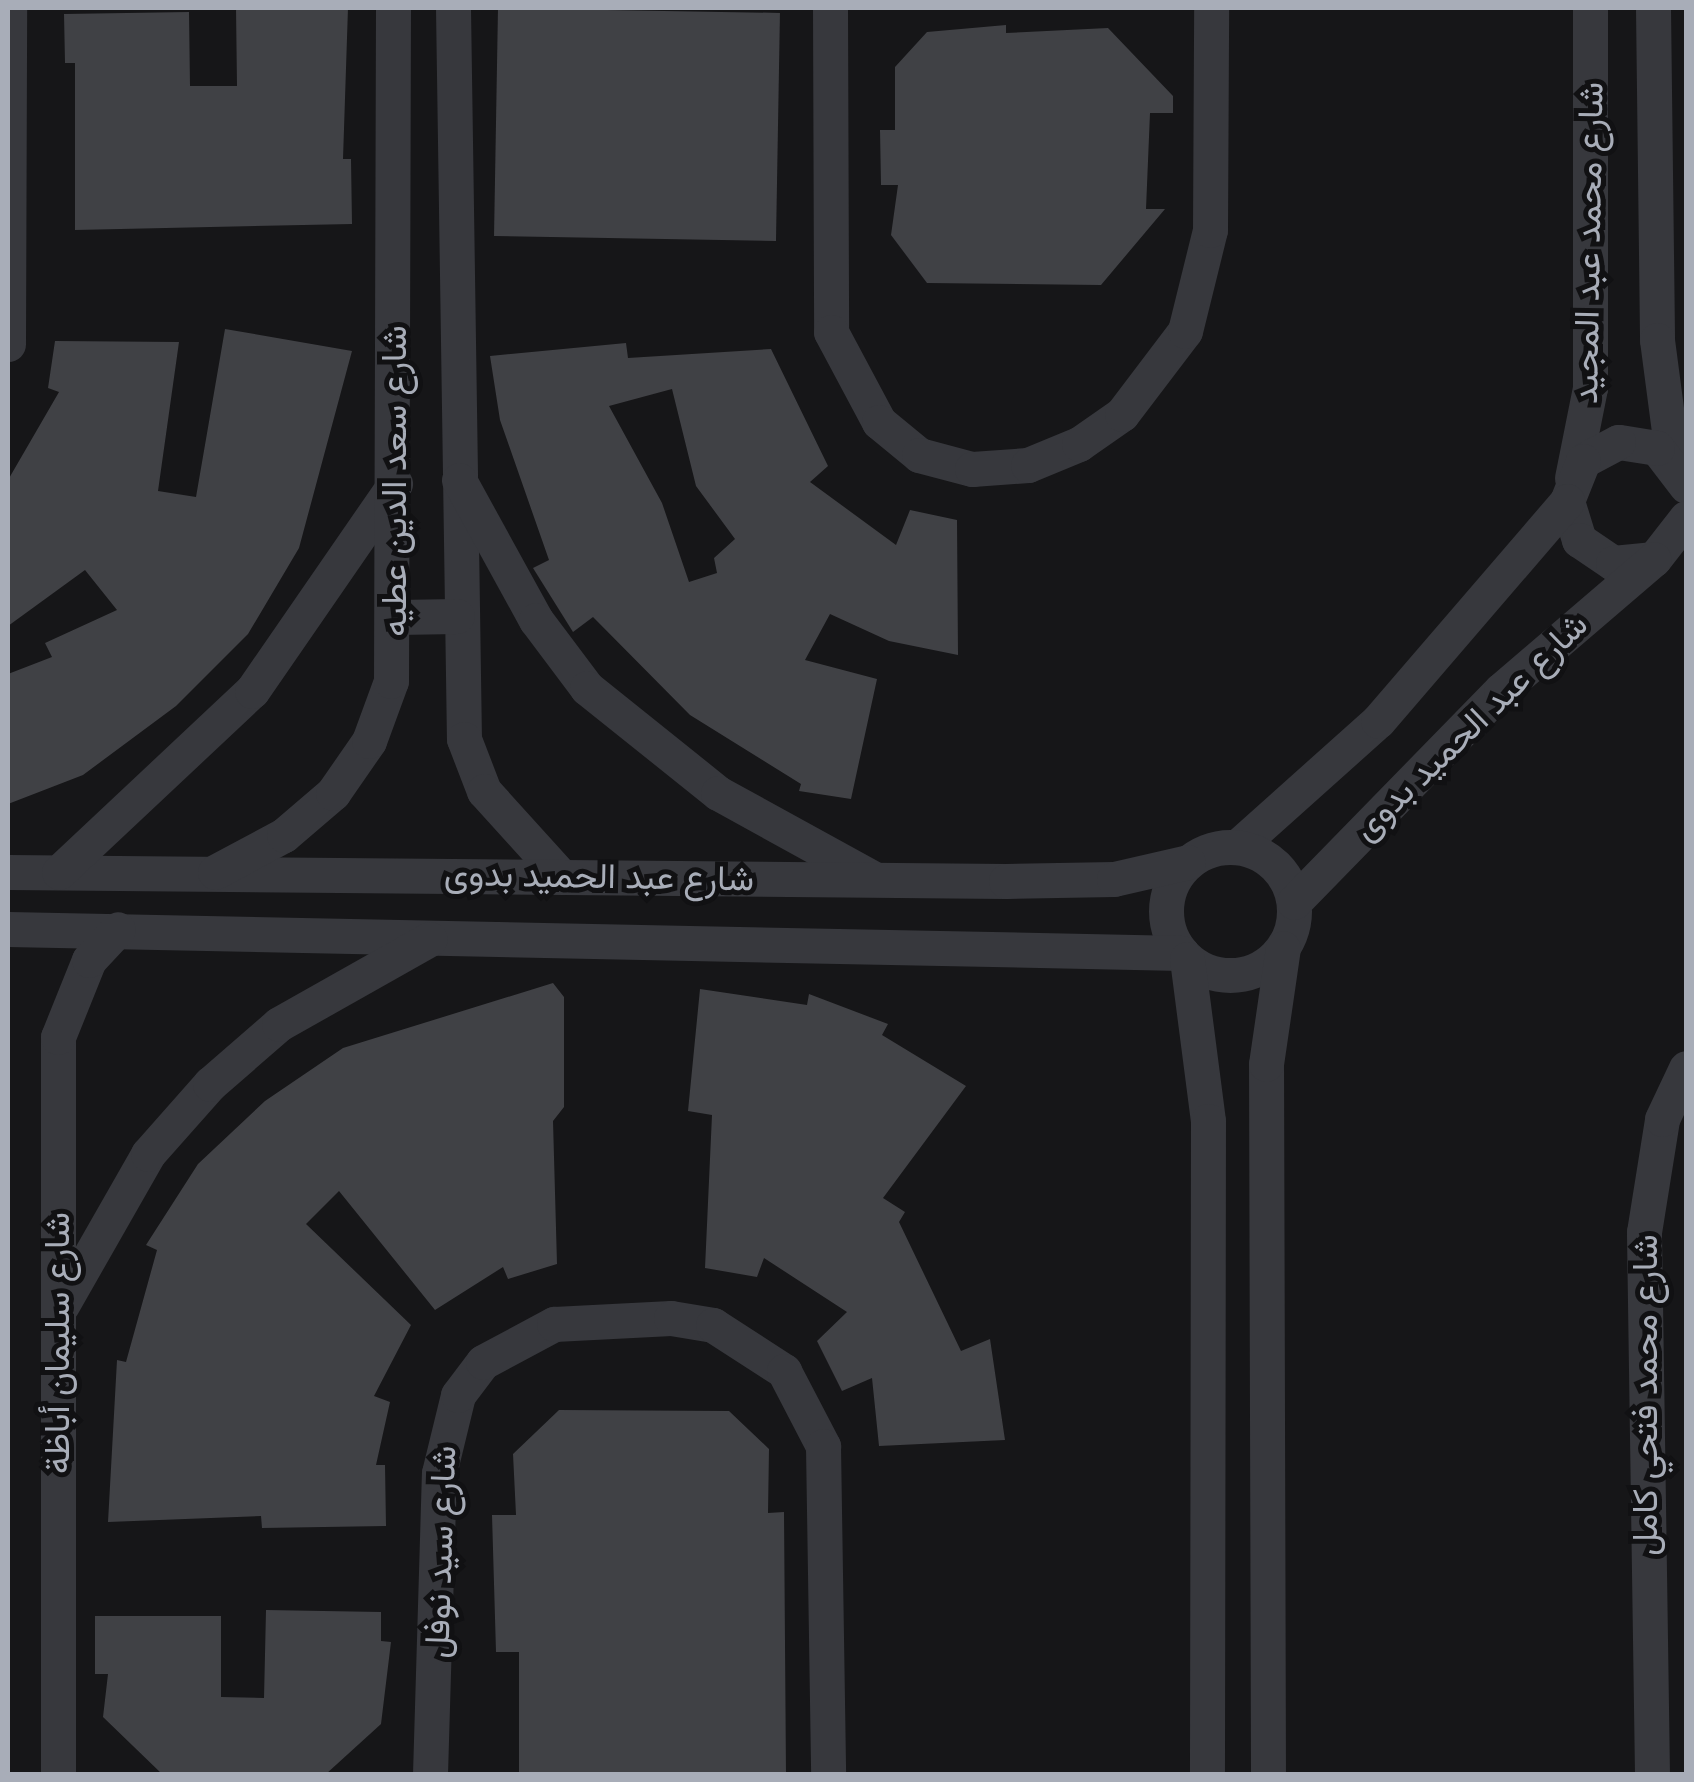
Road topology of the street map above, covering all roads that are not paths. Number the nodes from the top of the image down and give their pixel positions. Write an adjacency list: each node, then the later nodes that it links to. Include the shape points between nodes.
1 (9, 8): 8 (street)
2 (393, 8): 11 (street, شارع سعد الدين عطيه)
3 (453, 8): 10 (street, شارع سعد الدين عطيه)
4 (830, 8): 5 (street, via 831,332 879,422 918,455 972,470 1028,466 1079,444 1122,414 1185,331 1210,230)
5 (1211, 8)
6 (1590, 8): 12 (street, شارع محمد عبد المجيد, via 1590,388)
7 (1653, 8): 9 (street, شارع محمد عبد المجيد, via 1657,353)
8 (8, 344)
9 (1681, 472): 12 (street, شارع عبد الحميد بدوى, via 1618,442)
10 (456, 476): 15 (street, شارع سعد الدين عطيه); 22 (street, via 536,620 587,688 718,793)
11 (396, 483): 14 (street, شارع سعد الدين عطيه); 19 (street, via 252,691)
12 (1569, 490): 13 (street, via 1594,554); 16 (street, شارع عبد الحميد بدوى, via 1378,721)
13 (1674, 543): 23 (street, شارع عبد الحميد بدوى, via 1500,690)
14 (397, 616): 15 (street); 20 (street, شارع سعد الدين عطيه, via 386,696 333,794 284,835)
15 (457, 616): 21 (street, شارع سعد الدين عطيه, via 464,739 484,790)
16 (1237, 846): 17 (street); 23 (street, via 1275,864)
17 (1188, 862): 22 (street, شارع عبد الحميد بدوى, via 1114,880); 28 (street, via 1166,916)
18 (8, 872): 19 (street, شارع عبد الحميد بدوى)
19 (59, 872): 20 (street, شارع عبد الحميد بدوى)
20 (212, 874): 21 (street, شارع عبد الحميد بدوى)
21 (560, 874): 22 (street, شارع عبد الحميد بدوى)
22 (876, 880)
23 (1294, 902): 27 (street)
24 (118, 929): 25 (street, شارع عبد الحميد بدوى); 26 (street, شارع عبد الحميد بدوى); 30 (street, شارع سليمان أباظة, via 76,984 58,1037)
25 (8, 930)
26 (441, 934): 28 (street, شارع عبد الحميد بدوى); 30 (street, via 295,1014 210,1084 97,1231)
27 (1282, 948): 28 (street, via 1237,975); 36 (street, via 1266,1064)
28 (1184, 956): 35 (street, via 1208,1122)
29 (1686, 1068): 31 (street, شارع محمد فتحي كامل, via 1648,1174)
30 (57, 1314): 34 (street, شارع سليمان أباظة)
31 (1646, 1730): 37 (street, شارع محمد فتحي كامل); 38 (street, شارع محمد فتحي كامل)
32 (434, 1770): 33 (street, شارع سيد نوفل, via 440,1473 458,1395 494,1354 554,1324 670,1318 712,1325 784,1371 823,1446)
33 (826, 1770)
34 (58, 1774)
35 (1207, 1774)
36 (1268, 1774)
37 (1638, 1774)
38 (1652, 1774)

